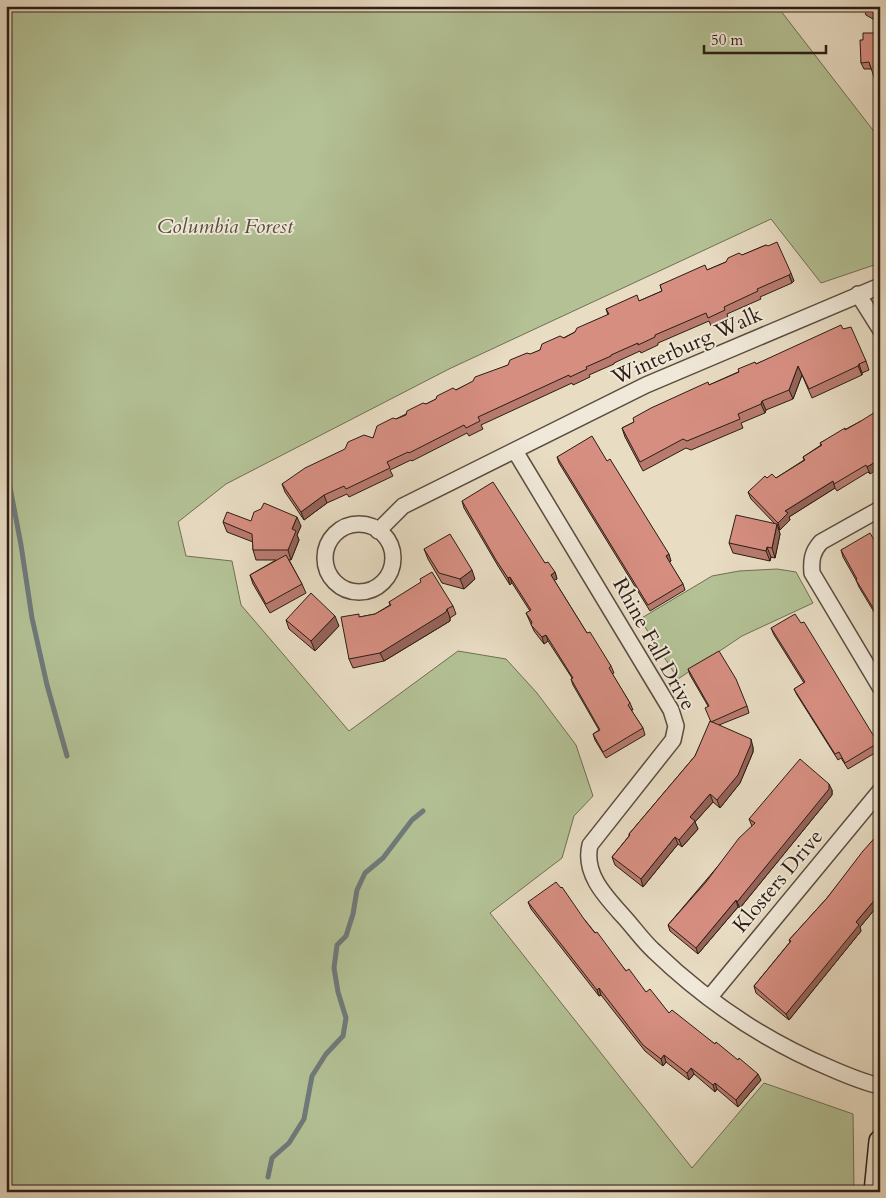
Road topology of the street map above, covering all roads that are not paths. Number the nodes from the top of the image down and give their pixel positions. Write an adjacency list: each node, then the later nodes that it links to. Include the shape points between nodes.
1 (880, 286): 2 (street, Winterburg Walk)
2 (858, 294): 3 (street); 4 (street, Winterburg Walk, via 646,385)
3 (880, 329)
4 (515, 451): 6 (street, Winterburg Walk, via 403,506); 9 (street, Rhine Fall Drive, via 653,679 671,710 676,726 674,740 590,845 588,859 591,871 610,900 652,950)
5 (880, 509): 7 (street, via 821,542 815,549 811,564 812,573)
6 (378, 531): 6 (street, via 367,525 354,525 343,528 328,544 325,564 328,574 341,588 368,591 383,582 390,572 392,551)
7 (880, 687)
8 (880, 791): 9 (street, Klosters Drive)
9 (709, 998): 10 (street, Rhine Fall Drive, via 774,1042 856,1080)
10 (880, 1086)
11 (880, 1141): 12 (main road)
12 (875, 1192)

